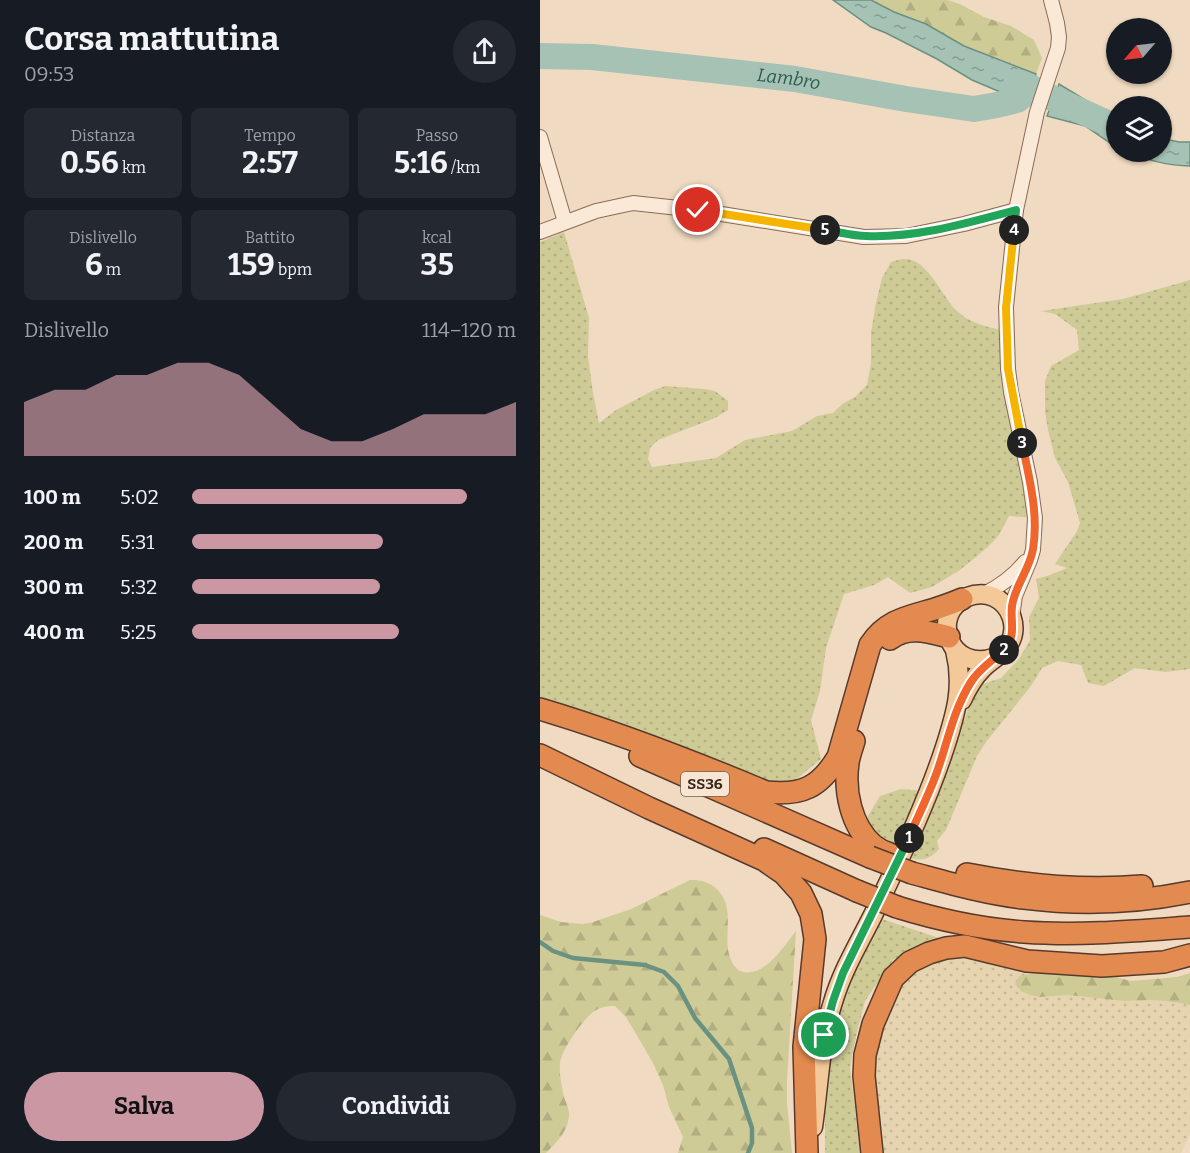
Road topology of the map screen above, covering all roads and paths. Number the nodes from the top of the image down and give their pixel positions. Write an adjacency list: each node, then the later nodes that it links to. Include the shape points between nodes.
1 (1051, 0): 3 (street, via 1058,48 1037,112)
2 (540, 137): 4 (street)
3 (1016, 210): 4 (street, via 906,236 864,237 633,203); 6 (street, via 1006,308 1008,369 1035,518)
4 (565, 222): 5 (street)
5 (540, 232)
6 (1033, 550): 7 (street, via 1018,570); 9 (street, via 1015,596)
7 (984, 594): 8 (main road); 9 (main road, via 1001,602)
8 (962, 599): 10 (main road, via 949,616 947,627); 12 (highway, via 897,620 876,635 838,757 822,779 794,793 766,792 585,722)
9 (1012, 617): 11 (main road, via 1013,635)
10 (952, 643): 11 (main road, via 970,659); 13 (main road, via 960,678); 16 (highway, via 929,632 904,632 893,636 877,658 848,763 847,793 856,823)
11 (996, 657): 13 (main road, via 972,681)
12 (540, 711): 16 (highway, SS36)
13 (956, 713): 22 (main road, via 937,772 833,1001 824,1035)
14 (540, 746): 20 (highway, SS36, bridge, via 857,891 931,918 1024,932)
15 (540, 755): 22 (highway, via 764,861 784,874 801,893 812,914 815,939 804,1047)
16 (880, 855): 17 (highway, SS36, bridge)
17 (915, 868): 18 (highway, via 1052,887 1126,887); 19 (highway, SS36, via 960,886 1054,901 1107,903)
18 (1190, 880)
19 (1190, 892)
20 (1190, 927)
21 (1190, 955): 23 (highway, via 1164,962 1102,966 1027,961 964,946 929,953 910,962 893,978 873,1023 865,1055)
22 (809, 1153)
23 (872, 1153)

